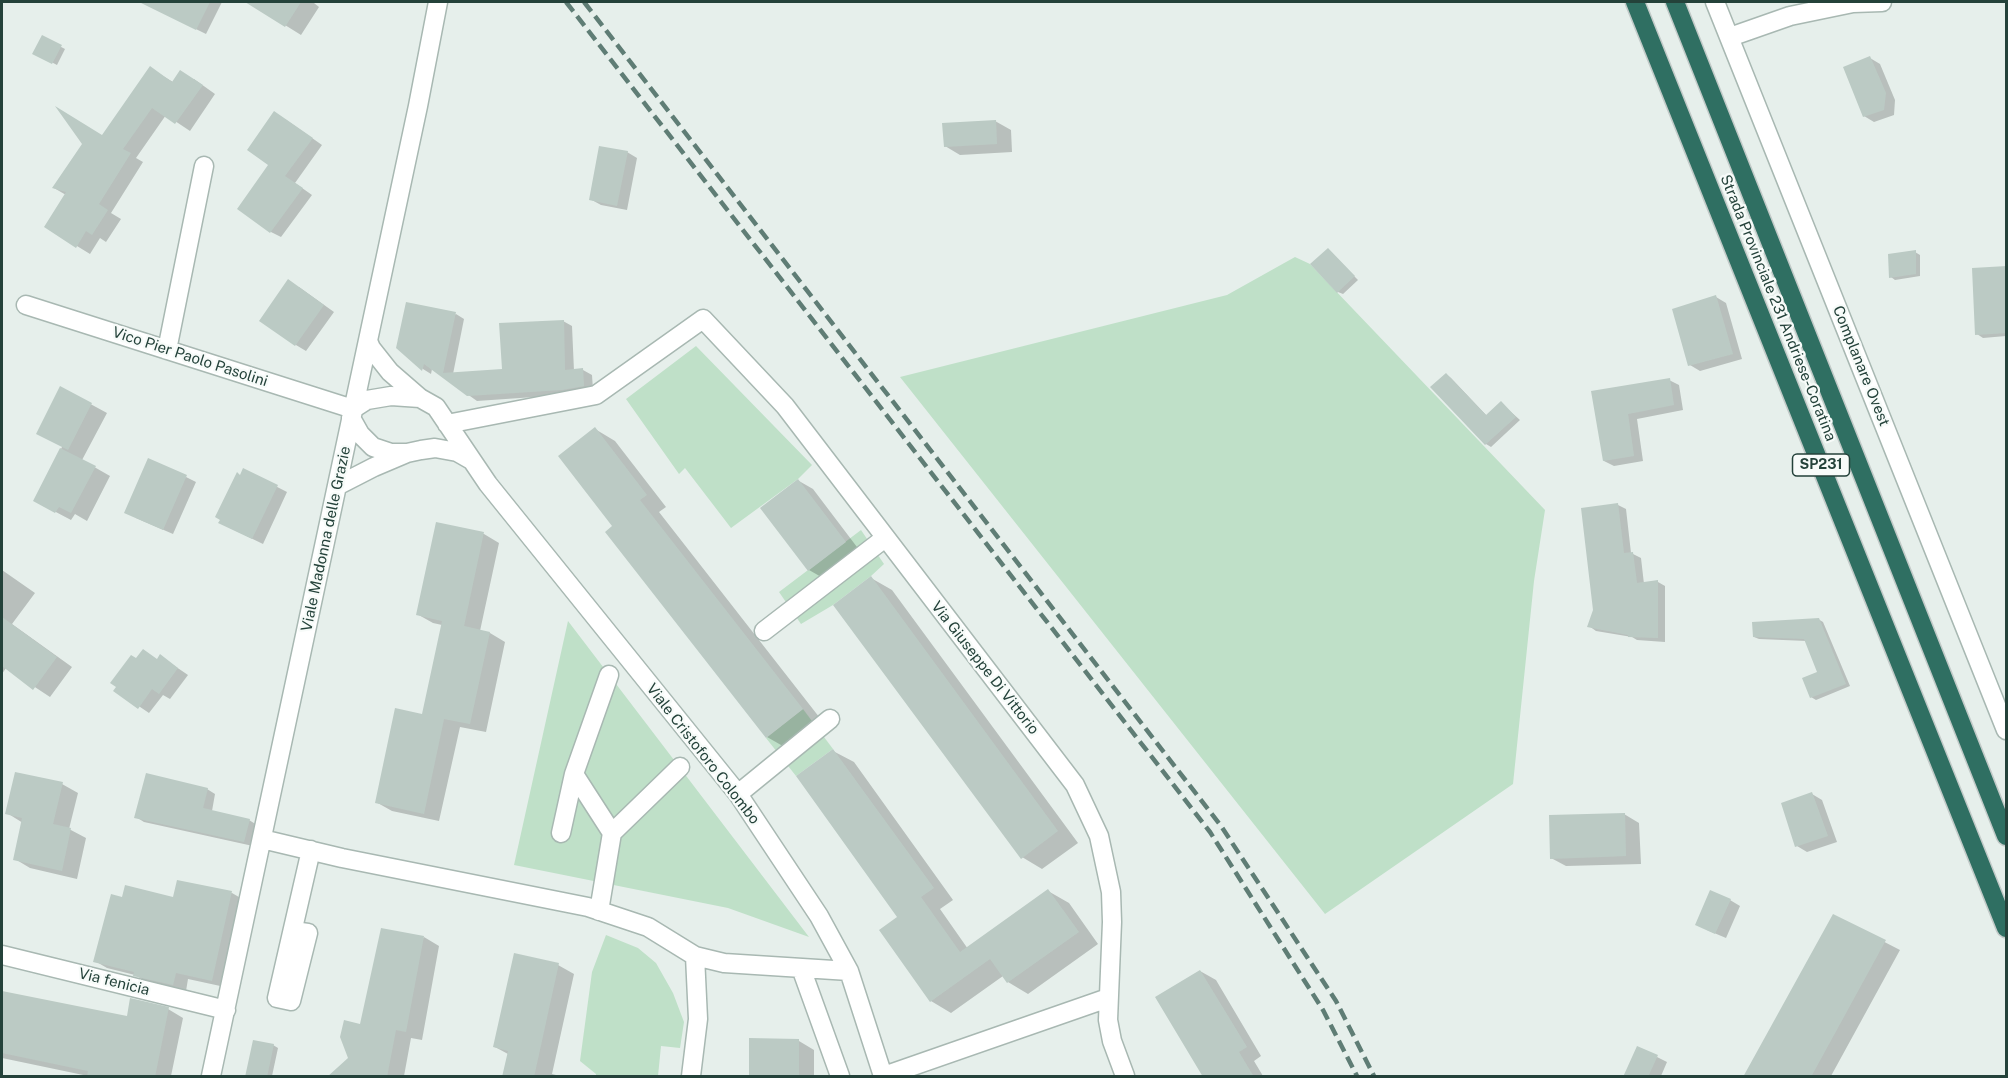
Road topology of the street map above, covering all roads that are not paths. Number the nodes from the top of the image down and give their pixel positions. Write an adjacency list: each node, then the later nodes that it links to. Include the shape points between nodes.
1 (423, 2): 7 (street)
2 (438, 2): 7 (street, Viale Madonna delle Grazie)
3 (1635, 2): 33 (highway, Strada Provinciale 231 Andriese-Coratina / SP231)
4 (1674, 2): 29 (highway, Strada Provinciale 231 Andriese-Coratina / SP231)
5 (1715, 2): 8 (street, Complanare Ovest)
6 (1882, 2): 8 (street, via 1853,3 1790,16)
7 (433, 26): 11 (street, Viale Madonna delle Grazie)
8 (1730, 37): 23 (street, Complanare Ovest)
9 (204, 166): 12 (street)
10 (26, 305): 12 (street, Vico Pier Paolo Pasolini)
11 (368, 340): 13 (street, Viale Cristoforo Colombo, via 390,372); 14 (street, Viale Madonna delle Grazie)
12 (167, 350): 14 (street, Vico Pier Paolo Pasolini)
13 (420, 398): 14 (street, via 391,396 367,400); 15 (street, Viale Cristoforo Colombo, via 436,407)
14 (352, 414): 16 (street, via 360,434 373,447); 18 (street, Viale Madonna delle Grazie)
15 (447, 424): 17 (street, Viale Cristoforo Colombo); 19 (street, Via Giuseppe Di Vittorio, via 596,395 703,319 785,406)
16 (407, 453): 17 (street, via 435,448 457,452); 18 (street)
17 (472, 461): 26 (street, Viale Cristoforo Colombo)
18 (337, 486): 30 (street, Viale Madonna delle Grazie)
19 (885, 538): 20 (street); 39 (street, Via Giuseppe Di Vittorio, via 1075,785 1086,806 1099,837 1111,892)
20 (764, 631)
21 (609, 675): 25 (street)
22 (830, 719): 26 (street)
23 (2007, 730)
24 (680, 767): 28 (street)
25 (574, 774): 27 (street); 28 (street)
26 (738, 794): 38 (street, Viale Cristoforo Colombo, via 819,916)
27 (561, 833)
28 (612, 833): 32 (street)
29 (2007, 836)
30 (262, 839): 31 (street); 40 (street, Viale Madonna delle Grazie)
31 (311, 850): 32 (street); 34 (street)
32 (599, 911): 36 (street, via 648,927)
33 (2007, 928)
34 (293, 931)
35 (2, 954): 40 (street, Via fenicia)
36 (695, 957): 37 (street); 42 (street, via 698,1019)
37 (801, 968): 38 (street); 43 (street)
38 (849, 971): 44 (street, Viale Cristoforo Colombo)
39 (1108, 998): 44 (street); 45 (street, Via Giuseppe Di Vittorio, via 1112,1041)
40 (226, 1010): 41 (street, Viale Madonna delle Grazie)
41 (212, 1077)
42 (691, 1077)
43 (840, 1077)
44 (884, 1077)
45 (1125, 1077)

